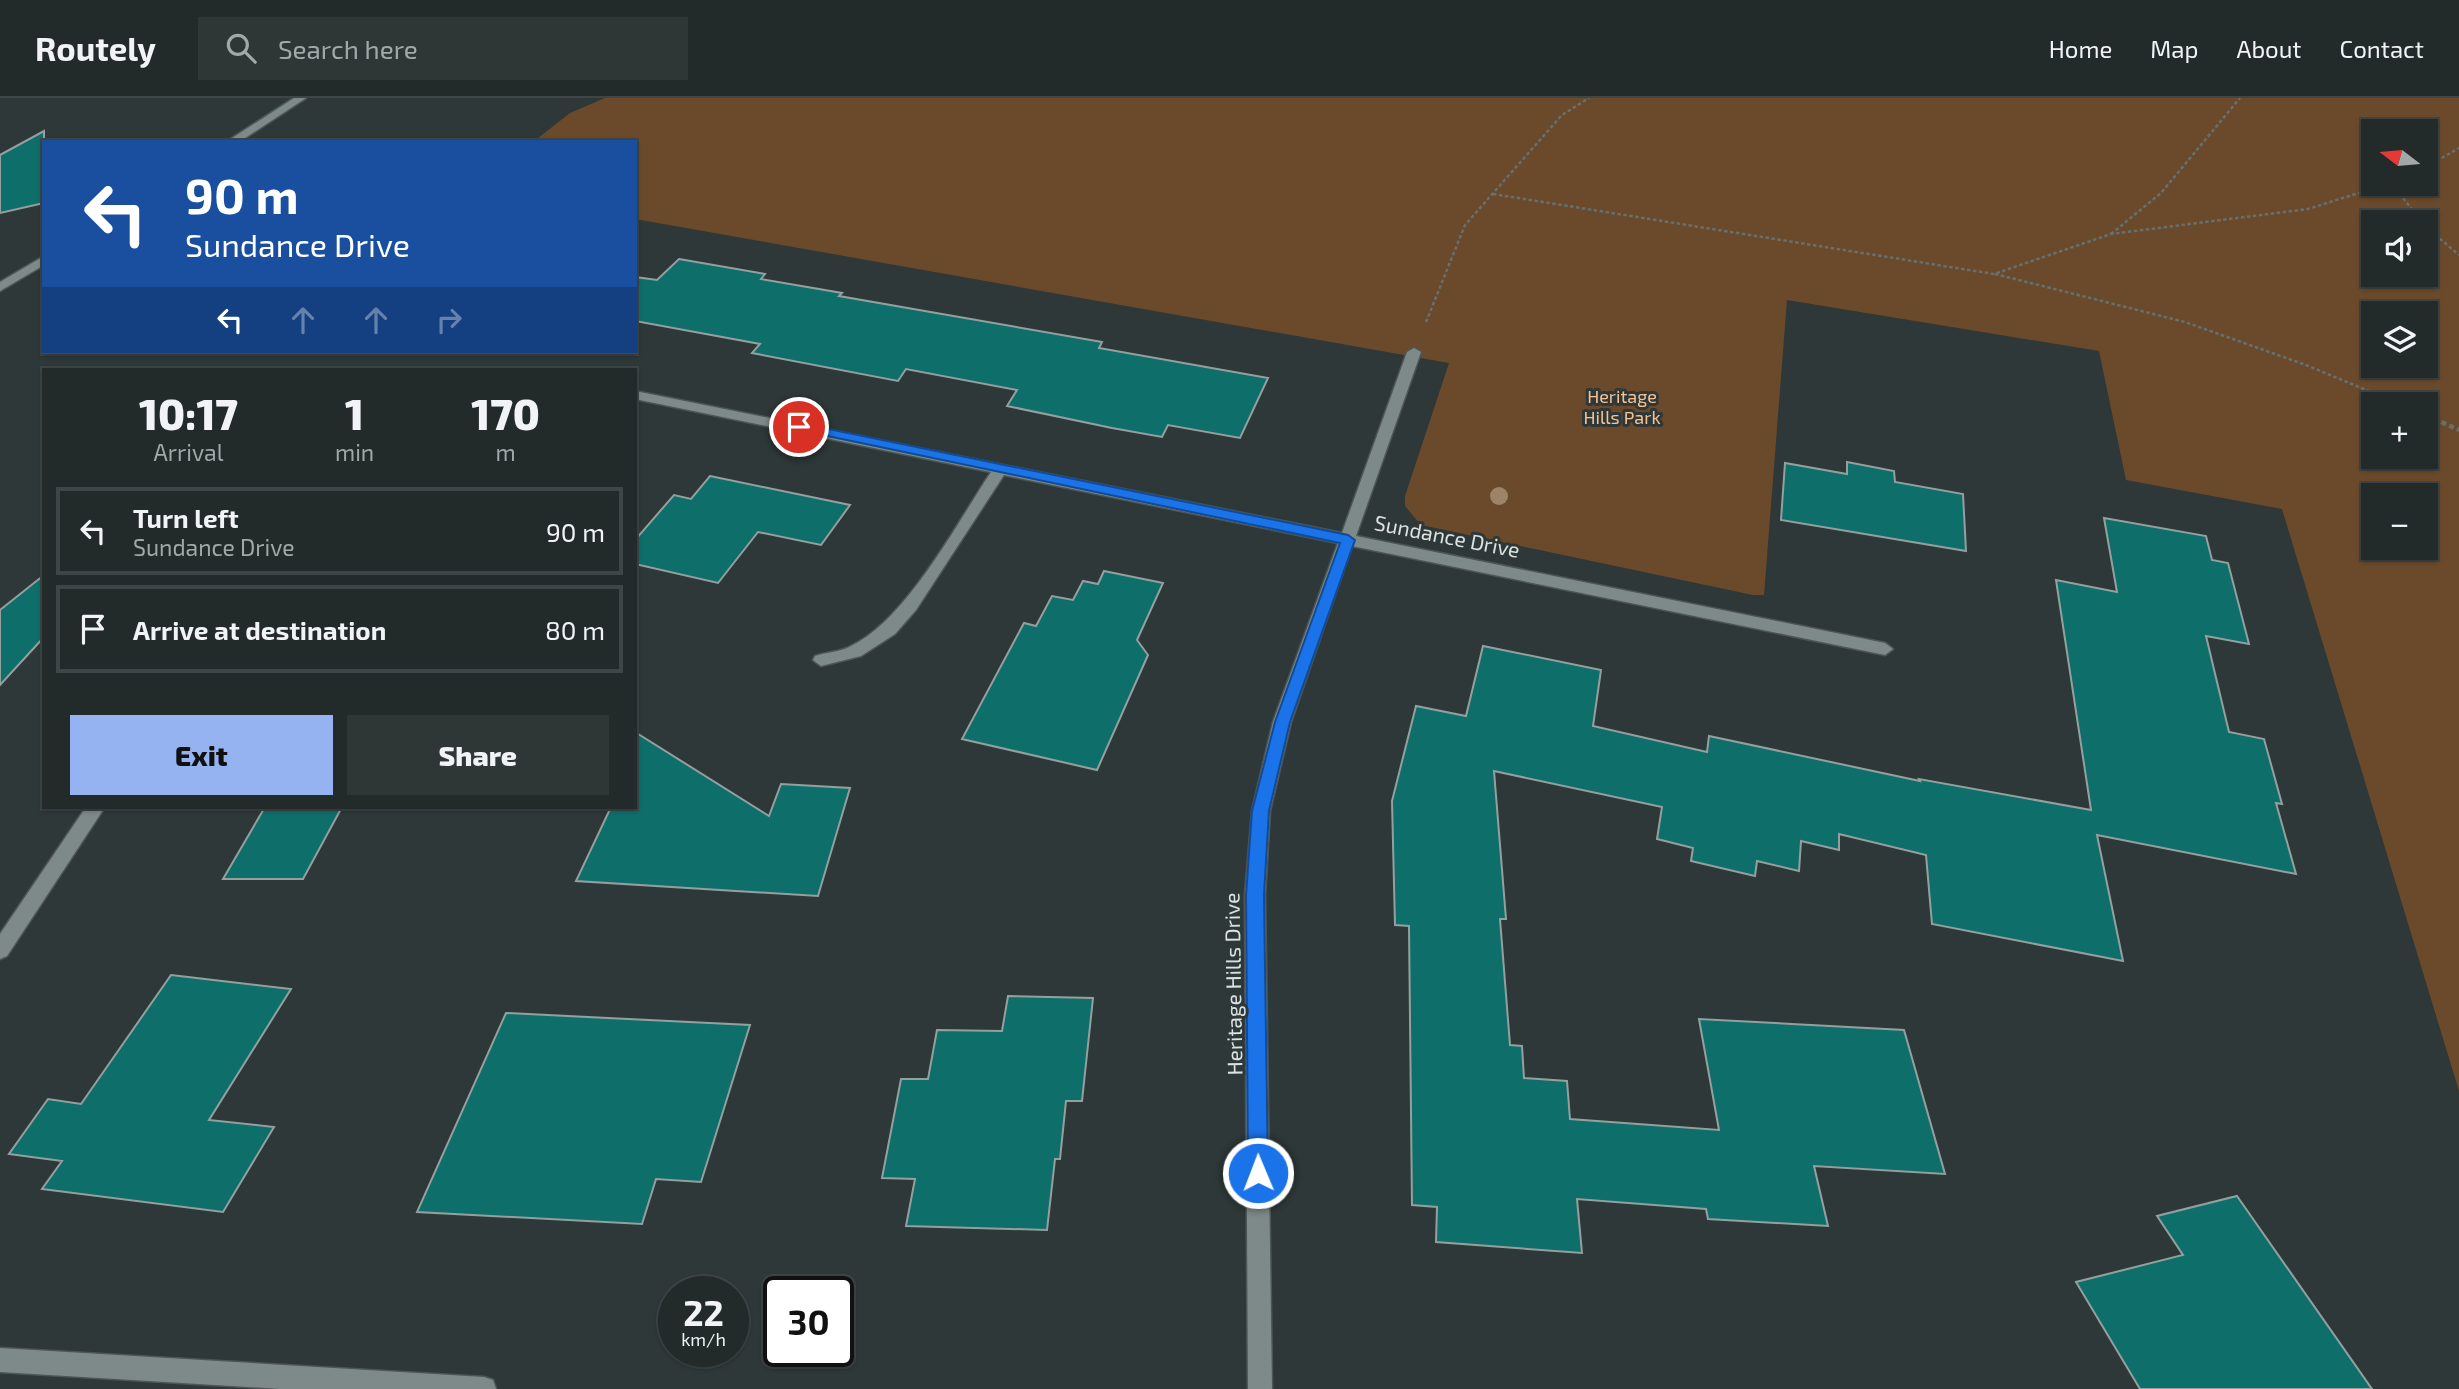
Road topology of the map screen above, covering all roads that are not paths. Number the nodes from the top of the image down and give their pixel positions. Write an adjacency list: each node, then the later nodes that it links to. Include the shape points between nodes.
1 (301, 98): 2 (street)
2 (234, 140)
3 (42, 261): 4 (street)
4 (0, 287)
5 (1413, 352): 8 (street, Heritage Hills Drive)
6 (637, 395): 7 (street, Sundance Drive)
7 (1001, 468): 8 (street, Sundance Drive); 10 (street, via 910,606 889,630 855,652)
8 (1348, 540): 9 (street, Sundance Drive); 15 (street, Heritage Hills Drive, via 1274,750 1256,845)
9 (1885, 649)
10 (821, 660)
11 (95, 809): 12 (street)
12 (0, 950)
13 (0, 1360): 14 (street)
14 (484, 1389)
15 (1260, 1389)

